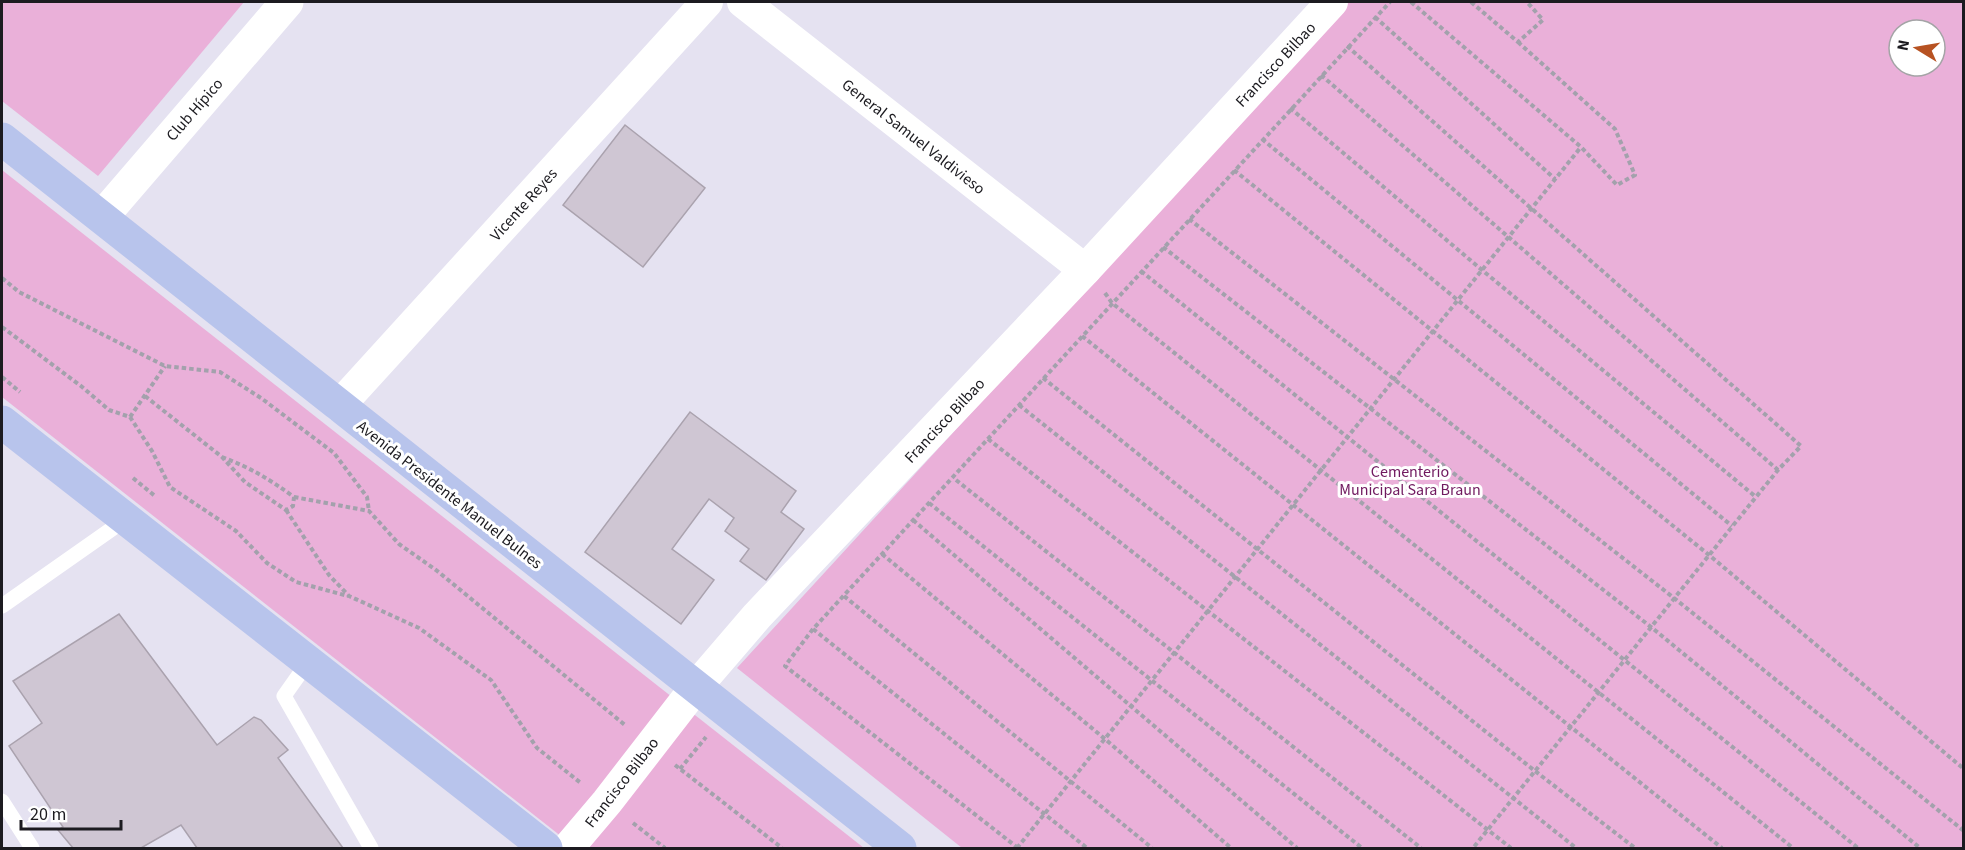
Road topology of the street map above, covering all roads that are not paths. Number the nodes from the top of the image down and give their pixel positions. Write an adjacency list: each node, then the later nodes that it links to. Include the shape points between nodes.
1 (287, 2): 6 (street, Club Hípico)
2 (707, 2): 8 (street, Vicente Reyes)
3 (743, 2): 7 (street, General Samuel Valdivieso)
4 (1332, 2): 7 (street, Francisco Bilbao)
5 (2, 139): 6 (main road, Avenida Presidente Manuel Bulnes)
6 (102, 218): 8 (main road, Avenida Presidente Manuel Bulnes)
7 (1085, 270): 13 (street, Francisco Bilbao, via 757,616)
8 (339, 406): 13 (main road, Avenida Presidente Manuel Bulnes)
9 (2, 423): 10 (main road)
10 (126, 519): 11 (lane); 12 (main road)
11 (2, 606)
12 (308, 662): 16 (lane, via 284,696); 17 (main road)
13 (696, 687): 18 (street, Francisco Bilbao); 19 (main road, Avenida Presidente Manuel Bulnes)
14 (2, 801): 15 (lane)
15 (32, 849)
16 (371, 849)
17 (546, 849)
18 (568, 849)
19 (900, 849)

